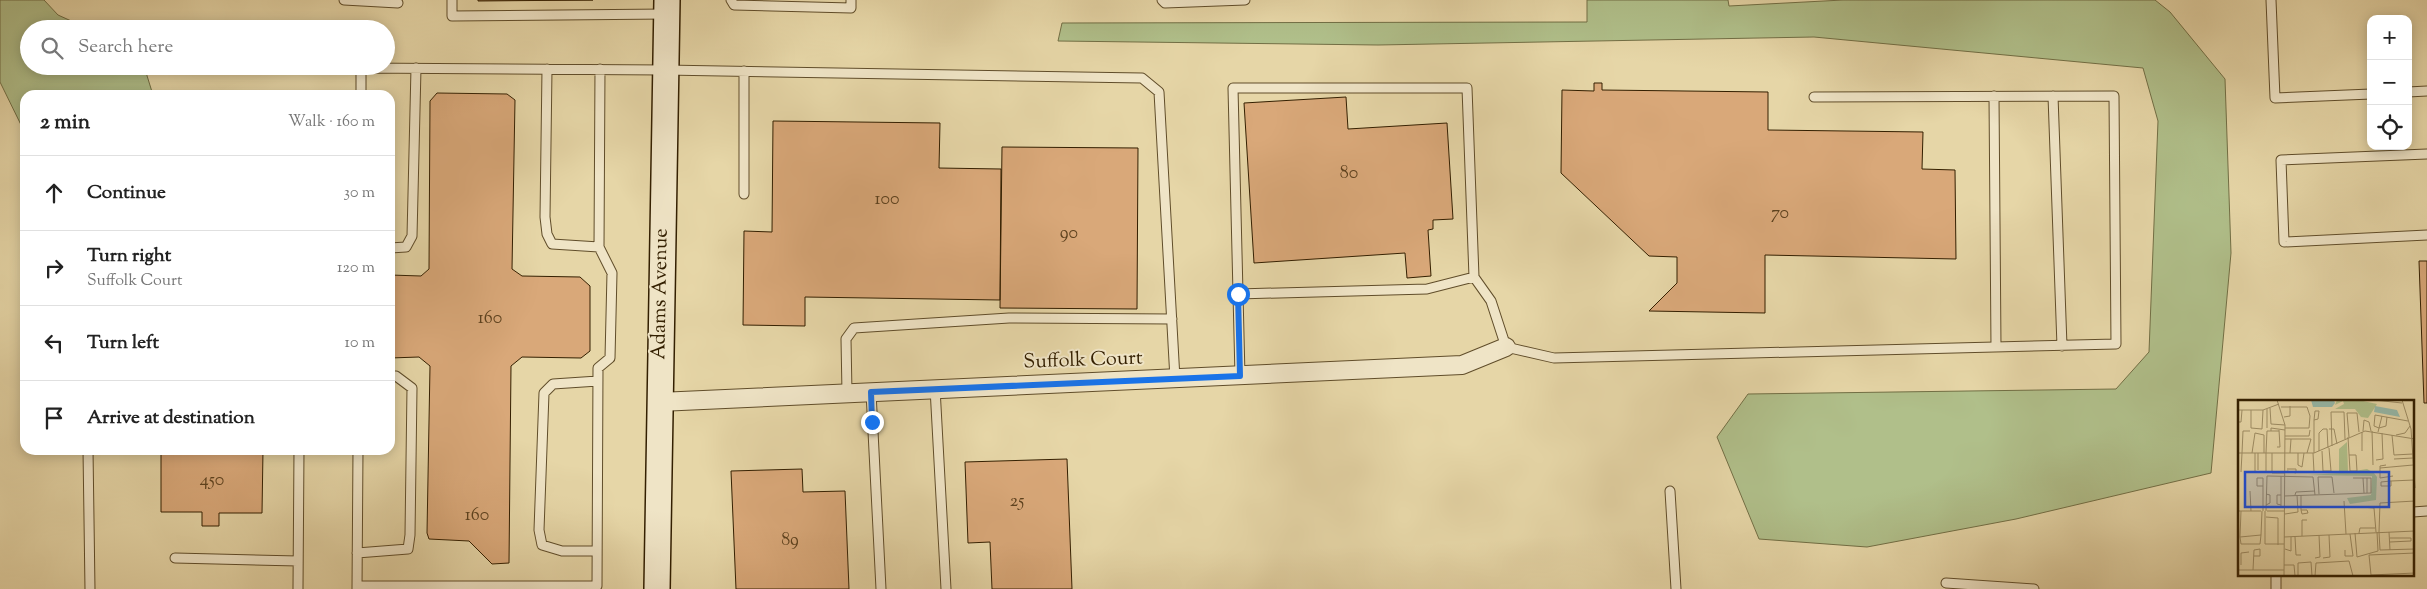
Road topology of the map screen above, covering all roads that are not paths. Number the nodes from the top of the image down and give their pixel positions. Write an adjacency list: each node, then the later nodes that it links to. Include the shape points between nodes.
1 (344, 0): 8 (lane)
2 (452, 0): 9 (lane, via 452,16)
3 (731, 0): 4 (lane, via 734,5 851,8)
4 (851, 0)
5 (1162, 0): 6 (lane, via 1165,4)
6 (1245, 0)
7 (2271, 0): 20 (lane, via 2275,98)
8 (398, 3)
9 (666, 7): 14 (street, Adams Avenue)
10 (395, 68): 11 (lane)
11 (416, 68): 12 (lane); 28 (lane, via 412,236 406,247)
12 (546, 69): 13 (lane); 27 (lane, via 547,234 552,244)
13 (600, 69): 14 (lane); 27 (lane)
14 (665, 70): 15 (lane); 42 (street, Adams Avenue)
15 (744, 71): 25 (lane); 31 (lane, via 1142,78 1159,92)
16 (361, 75): 17 (lane)
17 (361, 90)
18 (2427, 91): 19 (lane)
19 (2412, 92)
20 (2367, 94)
21 (1994, 96): 22 (lane); 23 (lane); 34 (lane)
22 (2053, 96): 33 (lane); 33 (lane, via 2114,96 2116,344)
23 (1814, 98)
24 (2427, 154): 26 (lane, via 2281,160 2284,242)
25 (744, 194)
26 (2427, 235)
27 (599, 247): 38 (lane, via 612,273 610,358 598,368)
28 (395, 248)
29 (1474, 277): 30 (lane, via 1427,289); 30 (lane, via 1467,88 1233,88); 32 (lane, via 1491,301)
30 (1238, 294): 36 (lane)
31 (1172, 318): 37 (lane); 41 (lane, via 1010,318 854,328 846,339)
32 (1506, 346): 34 (lane, via 1554,358); 36 (street, Suffolk Court, via 1462,365)
33 (2062, 346): 34 (lane)
34 (1996, 347)
35 (395, 376): 50 (lane, via 412,388 408,549)
36 (1240, 376): 37 (street, Suffolk Court)
37 (1175, 378): 39 (street, Suffolk Court)
38 (598, 381): 49 (lane); 49 (lane, via 553,384 544,393 539,530 542,546 562,551)
39 (934, 388): 40 (street, Suffolk Court); 60 (lane)
40 (871, 392): 41 (street, Suffolk Court); 59 (lane)
41 (847, 393): 42 (street, Suffolk Court)
42 (659, 402): 58 (street, Adams Avenue)
43 (88, 455): 56 (lane)
44 (299, 455): 52 (lane)
45 (358, 455): 50 (lane)
46 (1670, 491): 61 (lane)
47 (2427, 511): 48 (lane)
48 (2414, 512)
49 (597, 551): 55 (lane, via 597,586)
50 (357, 553): 55 (lane)
51 (175, 558): 52 (lane)
52 (298, 561): 57 (lane)
53 (2276, 576): 63 (lane)
54 (1946, 583): 62 (lane)
55 (357, 587)
56 (90, 589)
57 (298, 589)
58 (658, 589)
59 (880, 589)
60 (946, 589)
61 (1676, 589)
62 (2034, 589)
63 (2276, 589)

